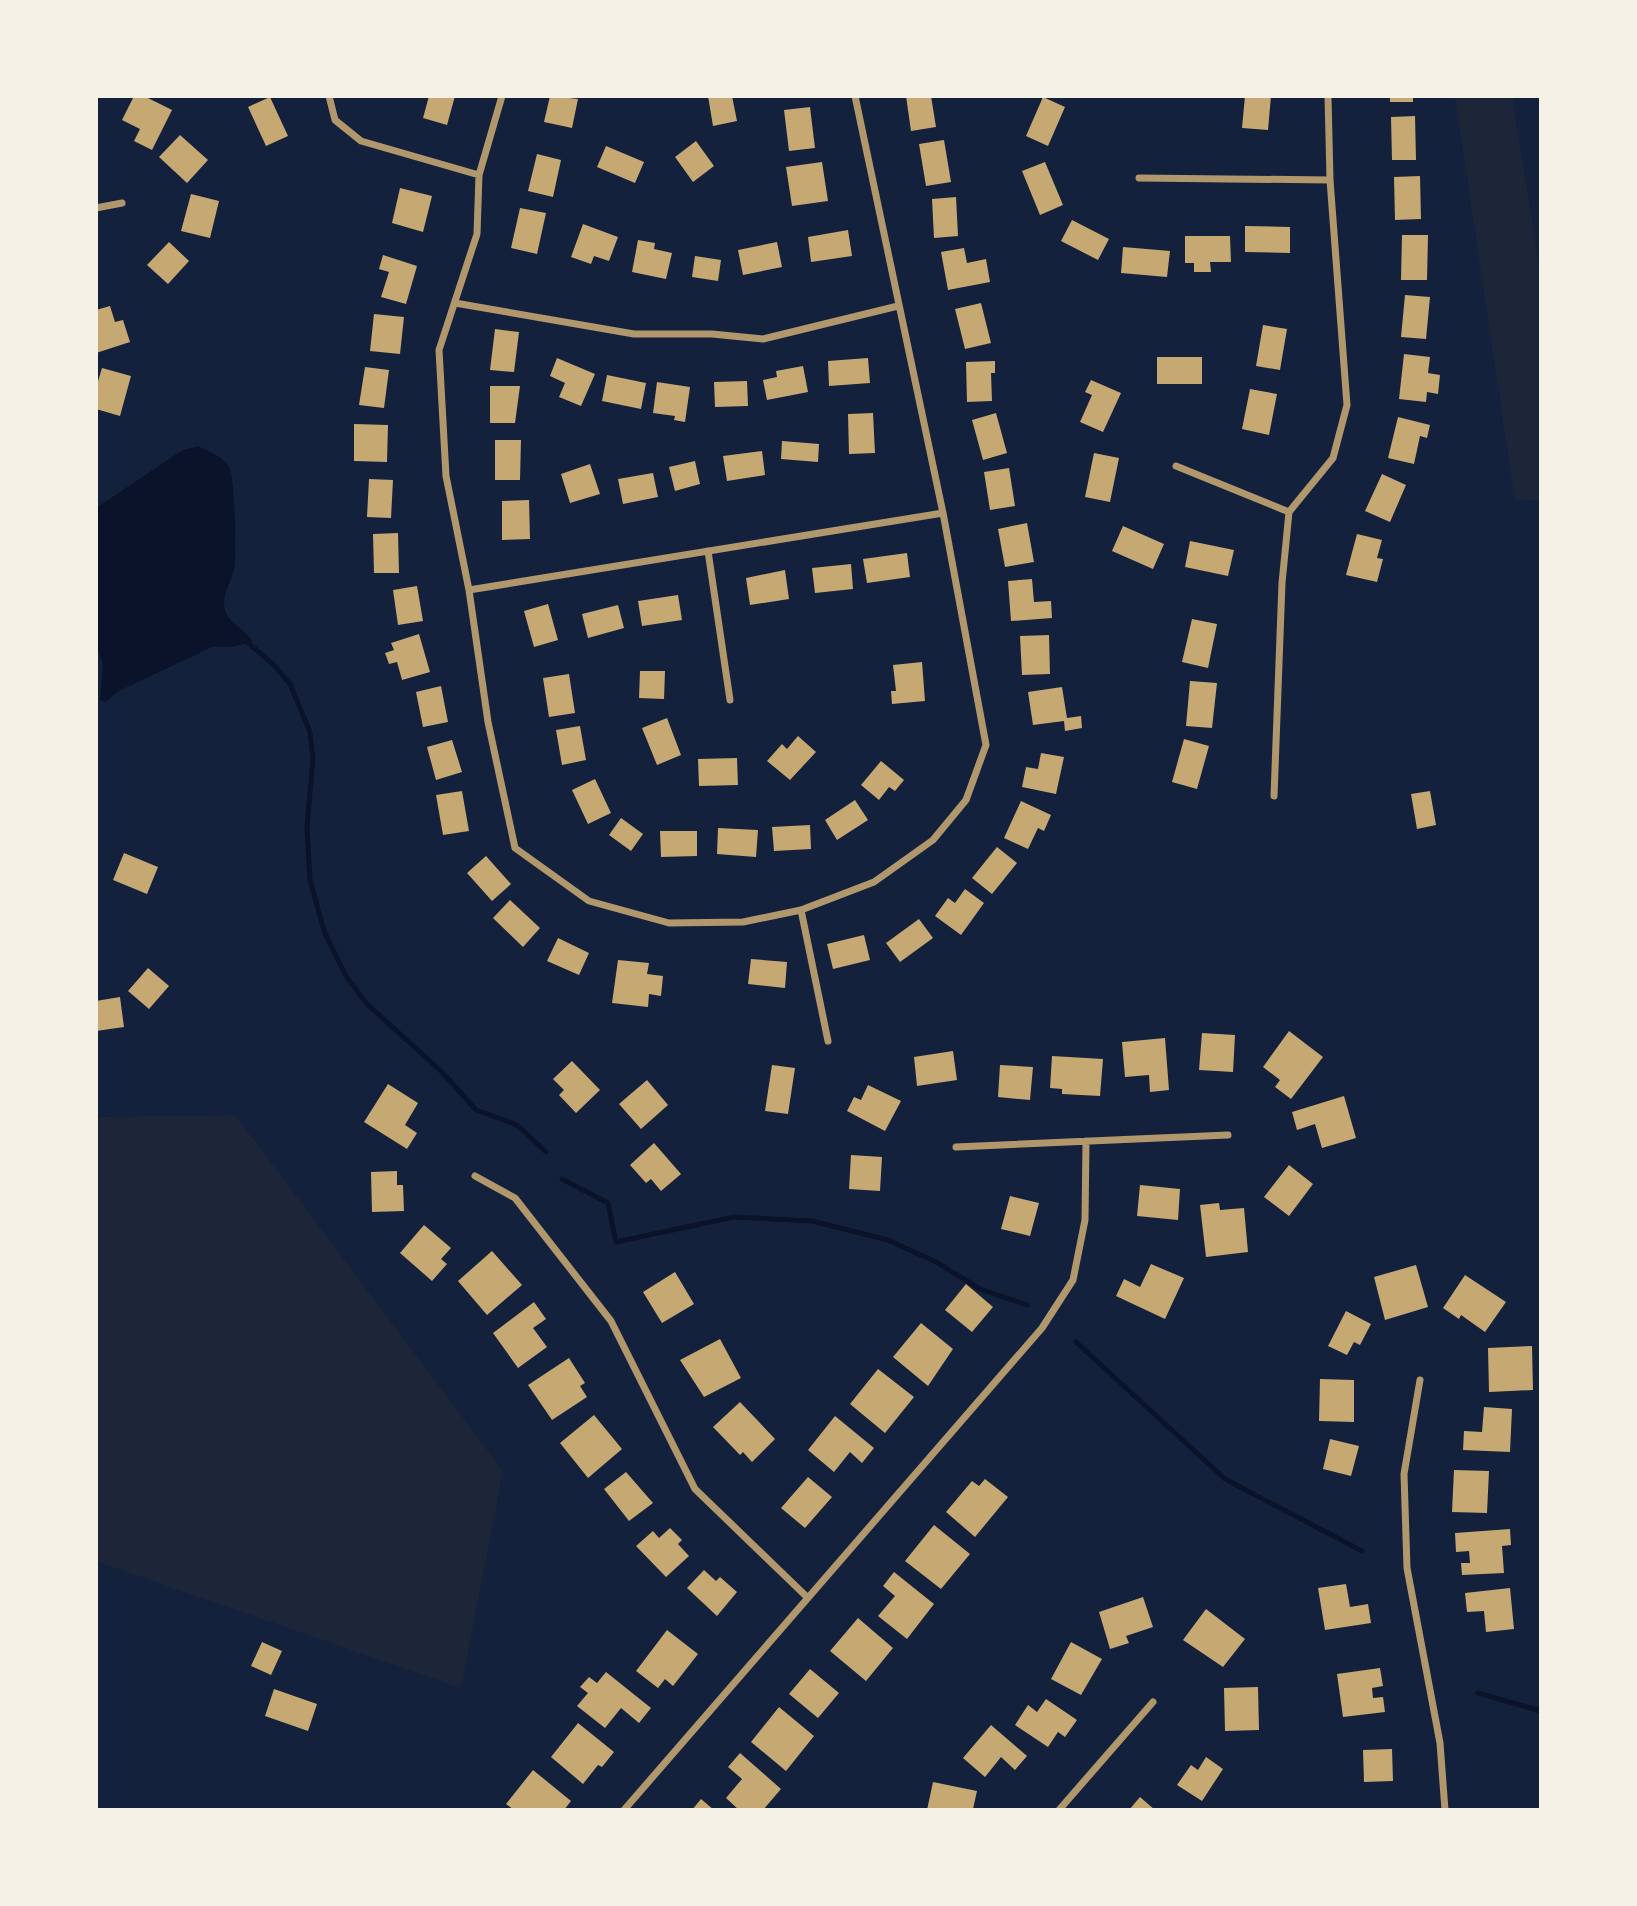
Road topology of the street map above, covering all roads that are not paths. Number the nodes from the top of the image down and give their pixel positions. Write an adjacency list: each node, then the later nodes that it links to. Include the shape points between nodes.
1 (329, 96): 5 (street, via 335,120 360,141)
2 (502, 96): 5 (street)
3 (855, 96): 11 (street)
4 (1328, 96): 7 (street)
5 (479, 175): 10 (street, via 477,233)
6 (1139, 178): 7 (street)
7 (1331, 180): 13 (street, via 1347,405 1333,458)
8 (122, 203): 9 (street)
9 (96, 208)
10 (456, 303): 11 (street, via 634,334 764,339); 16 (street, via 439,349 446,476)
11 (898, 306): 14 (street)
12 (1177, 466): 13 (street)
13 (1289, 512): 18 (street)
14 (943, 513): 15 (street); 19 (street, via 986,745 966,800 933,840 874,882)
15 (708, 551): 16 (street); 17 (street)
16 (468, 590): 19 (street, via 488,722 515,848 589,901 669,923 743,922)
17 (730, 699)
18 (1274, 796)
19 (801, 909): 20 (street)
20 (828, 1041)
21 (1228, 1135): 22 (street)
22 (1086, 1141): 23 (street); 26 (street, via 1085,1220 1073,1280 1042,1328)
23 (957, 1147)
24 (475, 1176): 26 (street, via 515,1198 611,1321 695,1489)
25 (1420, 1380): 30 (street, via 1404,1474 1407,1568 1440,1743)
26 (808, 1598): 28 (street)
27 (1153, 1702): 29 (street)
28 (624, 1810)
29 (1059, 1810)
30 (1445, 1810)

